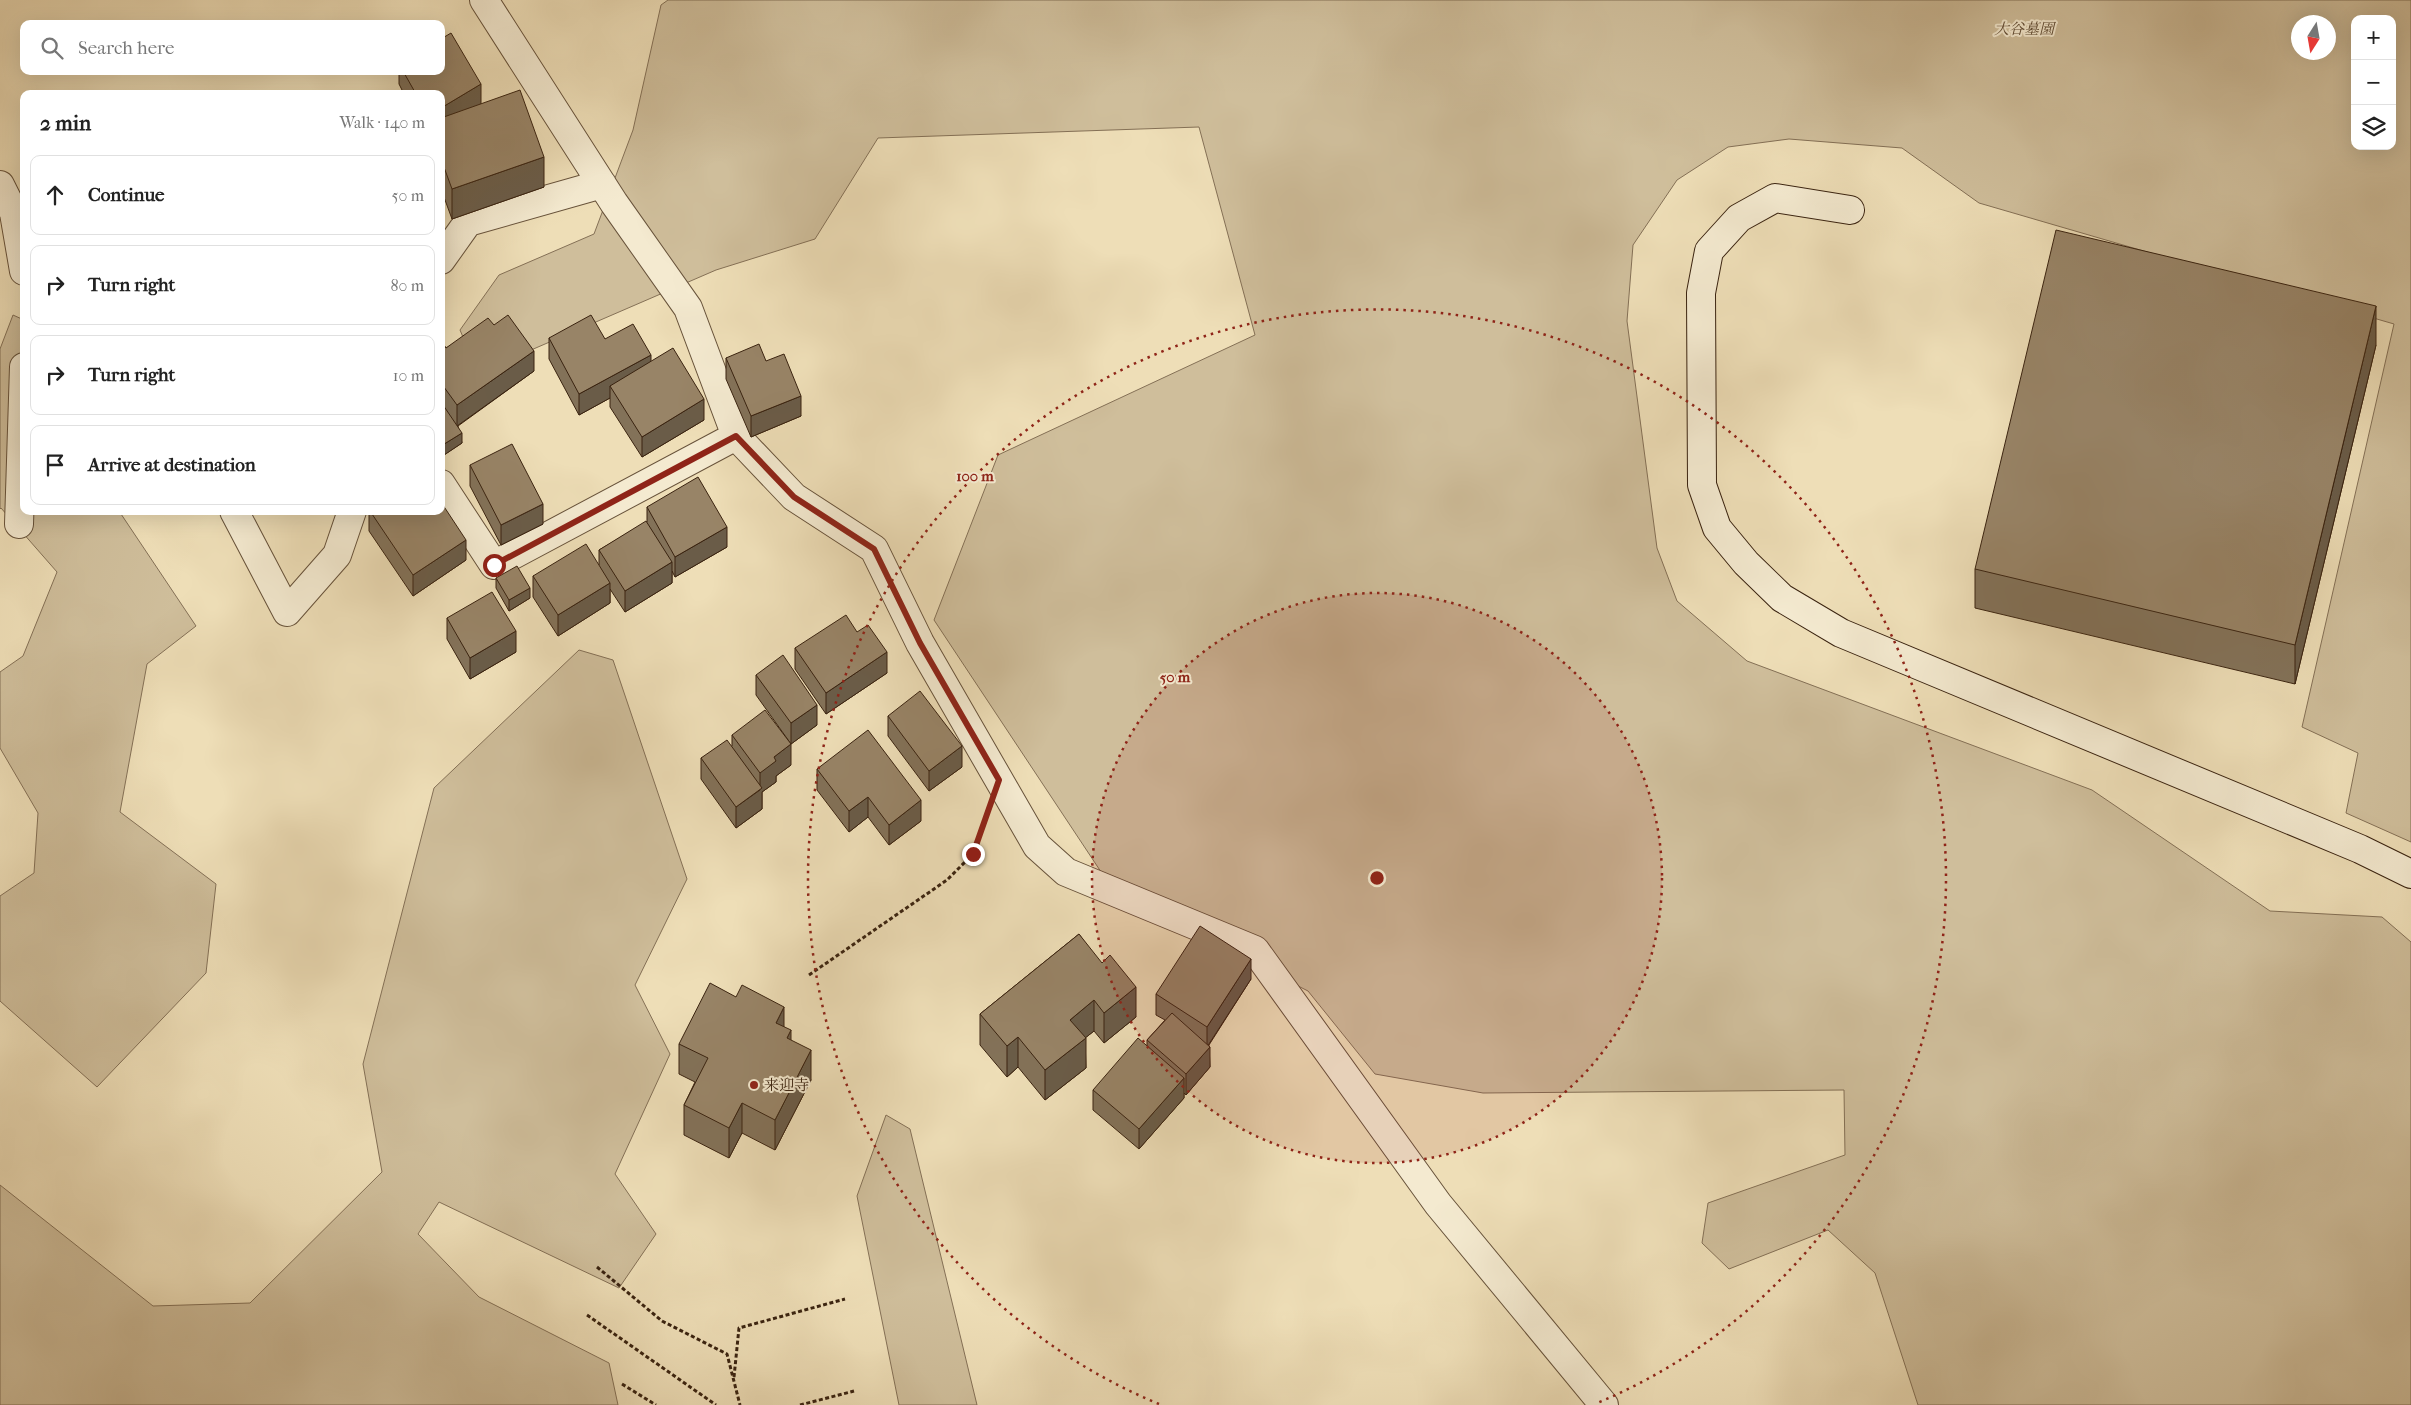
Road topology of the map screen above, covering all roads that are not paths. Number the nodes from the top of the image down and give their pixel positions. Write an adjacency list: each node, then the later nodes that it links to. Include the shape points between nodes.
1 (484, 0): 2 (street)
2 (602, 184): 6 (street, via 468,222); 7 (street, via 688,308)
3 (0, 185): 5 (street, via 14,212)
4 (1850, 210): 13 (street, via 1775,198 1739,218 1709,250 1701,293 1702,485 1717,528 1746,563 1782,598 1841,633)
5 (20, 247)
6 (445, 254)
7 (736, 436): 8 (street, via 494,565); 14 (street, via 794,497 874,549 920,643 1037,846 1066,872 1255,950 1438,1204)
8 (445, 490)
9 (20, 493): 12 (street)
10 (236, 515): 11 (street, via 287,612 337,555)
11 (351, 515)
12 (19, 524)
13 (2411, 874)
14 (1604, 1405)

